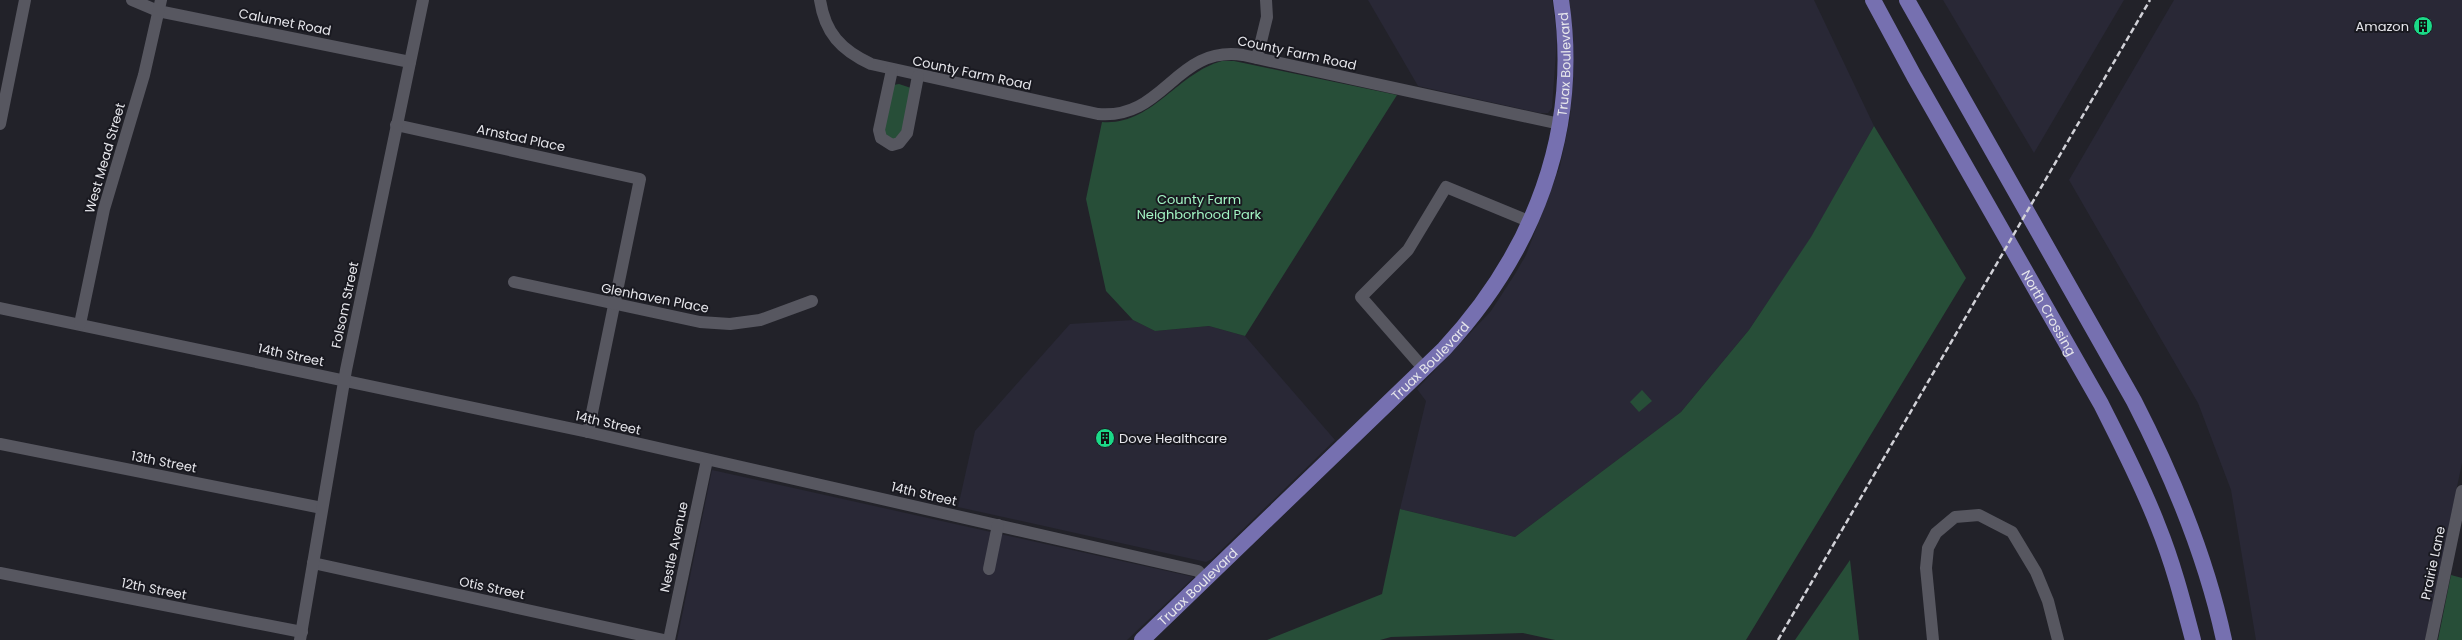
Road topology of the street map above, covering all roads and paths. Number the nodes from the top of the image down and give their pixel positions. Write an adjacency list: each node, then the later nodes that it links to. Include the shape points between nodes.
1 (25, 0): 14 (street)
2 (132, 0): 9 (street, Calumet Road)
3 (423, 0): 11 (street, Folsom Street)
4 (820, 0): 12 (street, County Farm Road, via 823,20 838,42 854,57)
5 (1266, 0): 10 (street, via 1267,17)
6 (1561, 0): 15 (main road, Truax Boulevard, via 1565,45)
7 (1873, 0): 41 (main road, North Crossing, via 1899,50 2027,272 2128,458 2158,526)
8 (1907, 0): 42 (main road, via 2160,453 2186,514)
9 (159, 6): 11 (street, Calumet Road); 22 (street, West Mead Street, via 144,75 104,209)
10 (1257, 58): 13 (street, County Farm Road, via 1221,53 1207,57 1187,69 1143,105 1115,115 1098,114); 15 (street, County Farm Road)
11 (410, 62): 16 (street, Folsom Street)
12 (892, 70): 13 (street, County Farm Road); 13 (street, via 880,130 882,138 892,145 899,144 904,139)
13 (918, 76)
14 (0, 124)
15 (1560, 124): 17 (main road, Truax Boulevard, via 1547,177)
16 (396, 125): 20 (street, Arnstad Place, via 640,179); 24 (street, Folsom Street)
17 (1531, 222): 23 (main road, Truax Boulevard, via 1504,274 1482,306); 23 (street, via 1446,186 1408,250 1361,297)
18 (514, 282): 20 (street, Glenhaven Place)
19 (812, 301): 20 (street, Glenhaven Place, via 760,320 730,324 700,322)
20 (614, 305): 25 (street)
21 (0, 308): 22 (street, 14th Street)
22 (80, 324): 24 (street, 14th Street)
23 (1424, 369): 34 (main road, Truax Boulevard)
24 (344, 381): 25 (street, 14th Street); 29 (street, Folsom Street)
25 (588, 432): 27 (street, 14th Street)
26 (0, 444): 29 (street, 13th Street)
27 (707, 460): 30 (street, 14th Street); 37 (street, Nestle Avenue)
28 (2462, 491): 43 (street, Prairie Lane)
29 (322, 508): 31 (street, Folsom Street)
30 (998, 525): 32 (street); 34 (street, 14th Street, via 1198,571)
31 (314, 563): 35 (street, Folsom Street); 36 (street, Otis Street)
32 (989, 568)
33 (0, 573): 35 (street, 12th Street)
34 (1205, 579): 38 (main road, Truax Boulevard)
35 (301, 636)
36 (664, 640)
37 (669, 640)
38 (1142, 640)
39 (1933, 640): 40 (street, via 1926,568 1928,548 1936,533 1955,516 1979,515 2012,532 2036,572 2048,601)
40 (2058, 640)
41 (2193, 640)
42 (2224, 640)
43 (2431, 640)

